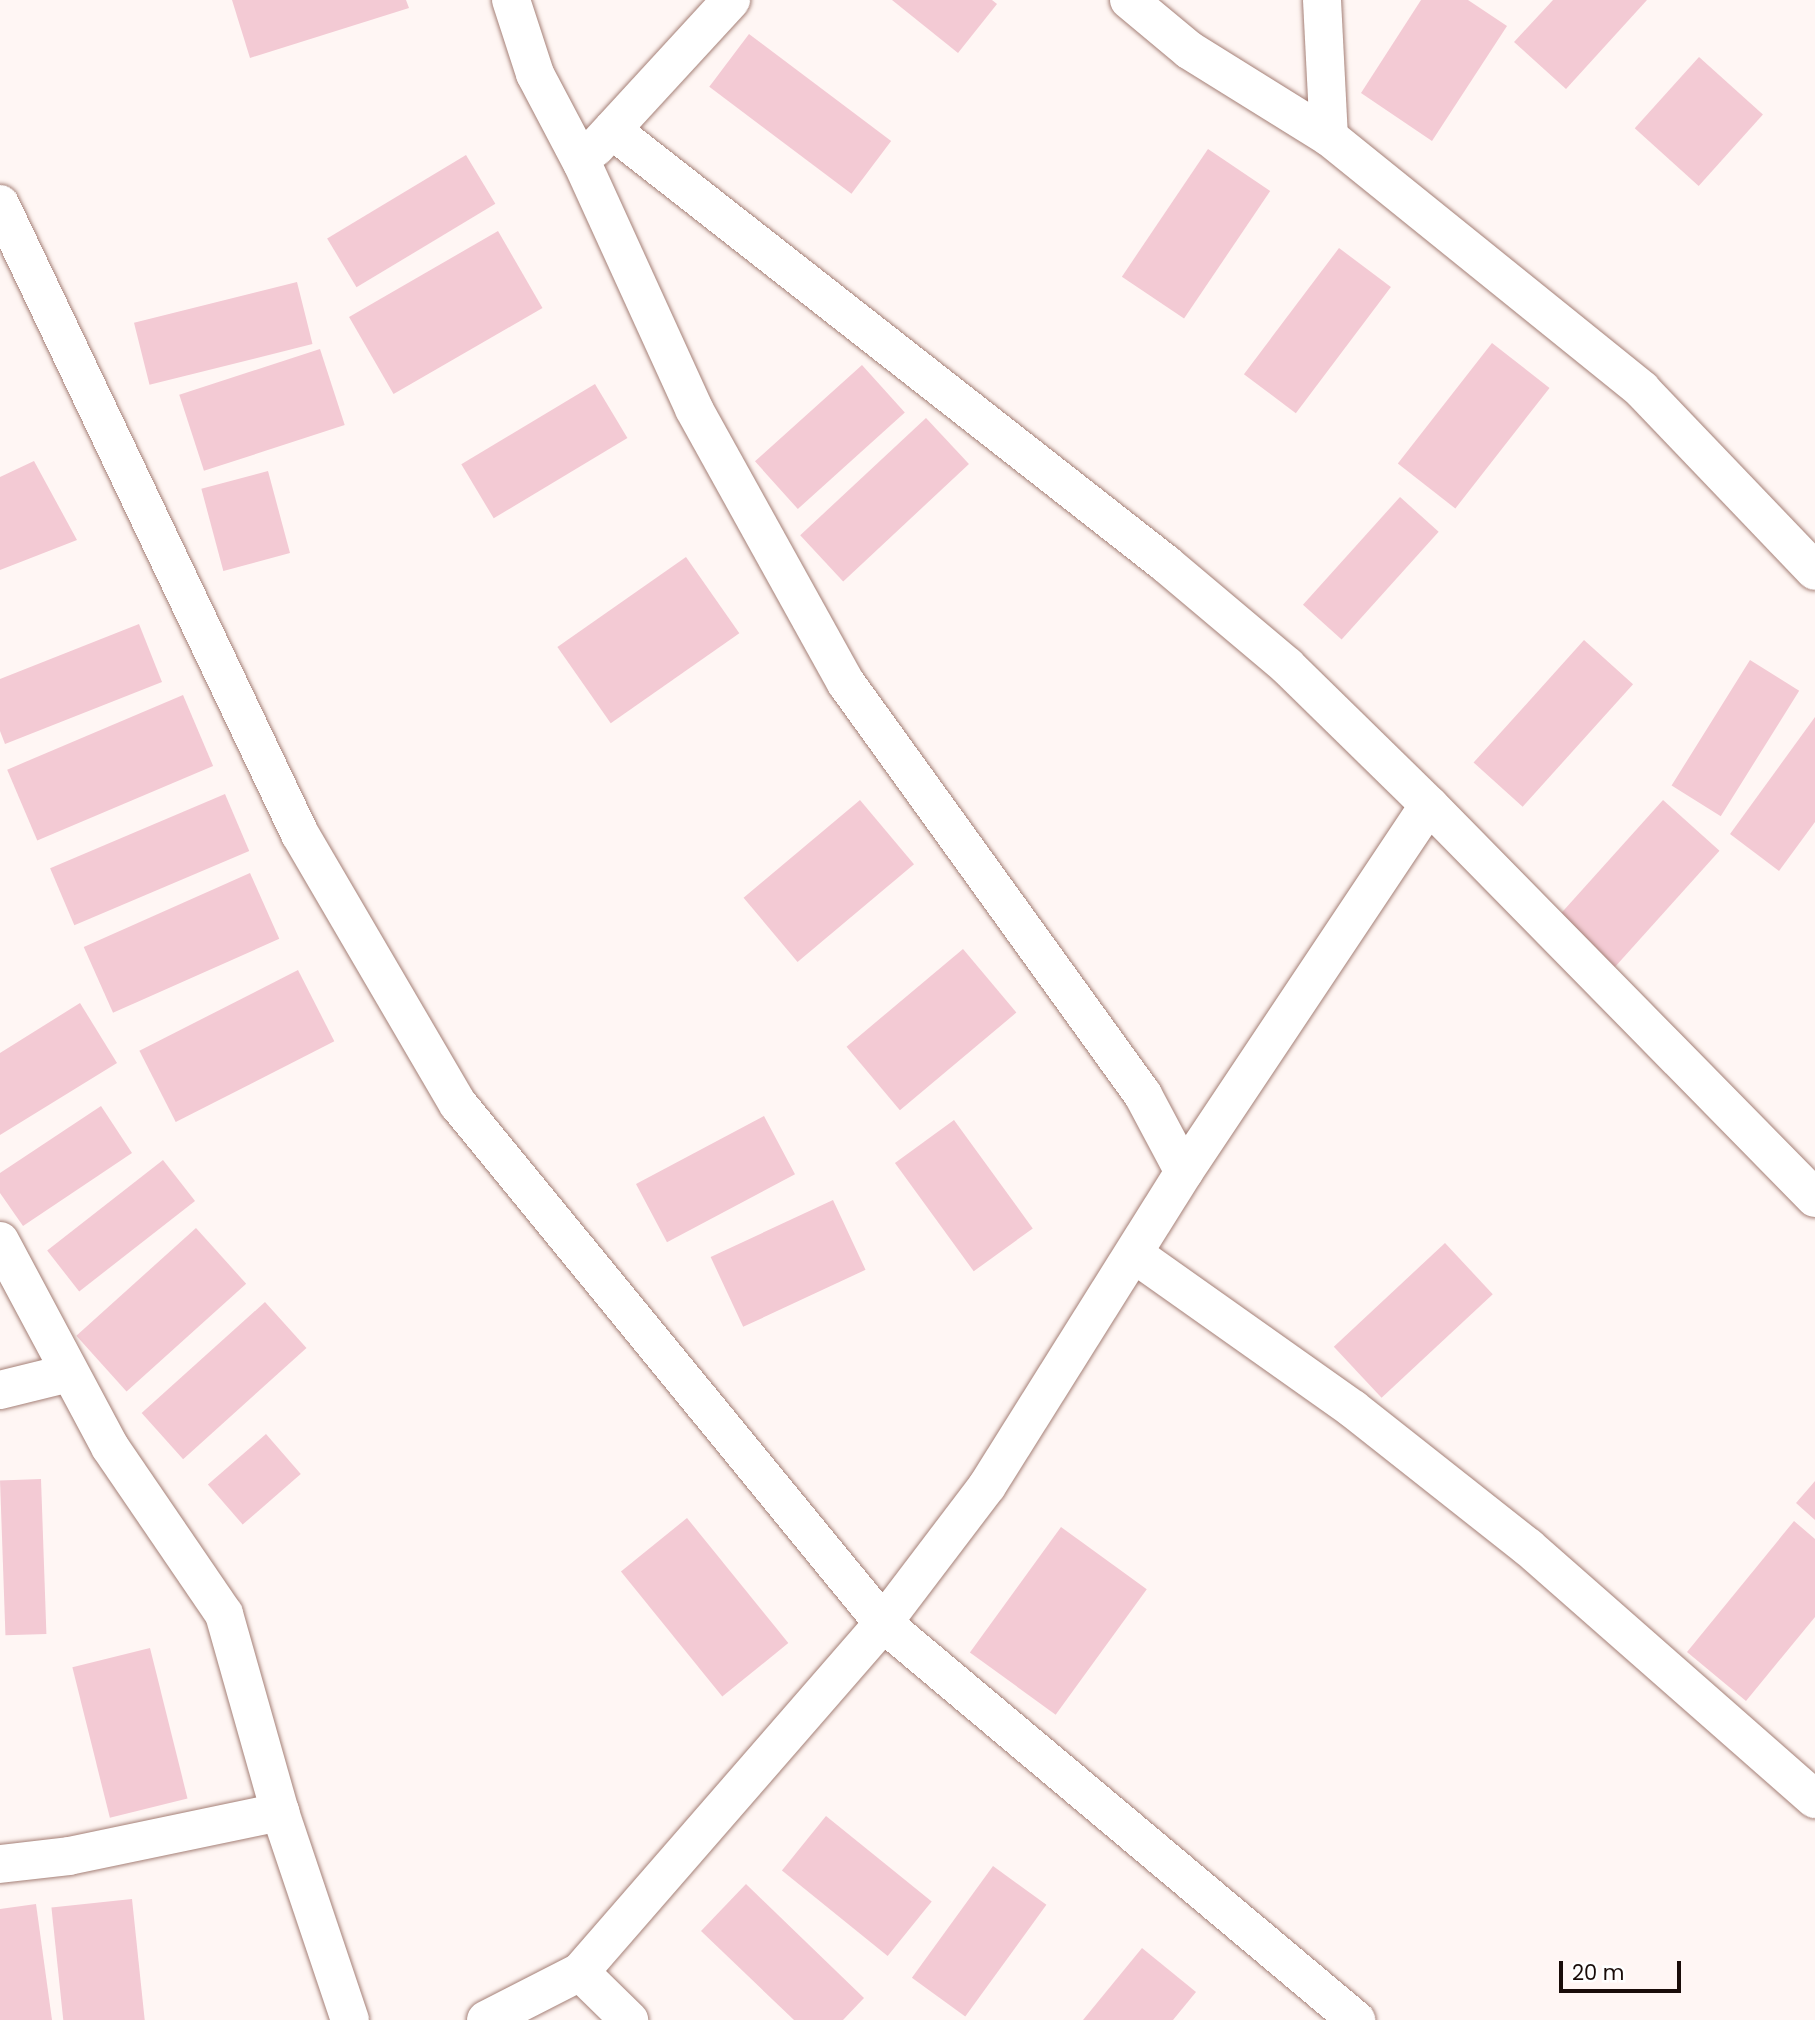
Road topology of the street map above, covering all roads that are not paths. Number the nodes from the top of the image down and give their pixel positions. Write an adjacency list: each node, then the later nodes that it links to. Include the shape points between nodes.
1 (511, 0): 7 (street, via 535,74)
2 (731, 0): 5 (street)
3 (1129, 0): 6 (street, via 1189,50)
4 (1322, 0): 6 (street)
5 (611, 130): 7 (street); 10 (street, via 1167,564 1287,666)
6 (1329, 137): 9 (street, via 1642,390)
7 (582, 163): 11 (street, via 694,409 846,683 1143,1095)
8 (0, 204): 17 (street, via 300,834 458,1104)
9 (1815, 571)
10 (1429, 805): 11 (street); 12 (street)
11 (1184, 1172): 14 (street)
12 (1815, 1198)
13 (0, 1241): 15 (street)
14 (1134, 1254): 17 (street, via 987,1486); 18 (street, via 1353,1409 1528,1547)
15 (69, 1373): 16 (street); 19 (street, via 110,1447 224,1614)
16 (0, 1390)
17 (883, 1623): 21 (street); 25 (street)
18 (1815, 1799)
19 (280, 1812): 20 (street, via 69,1856); 22 (street)
20 (0, 1864)
21 (580, 1972): 23 (street); 24 (street)
22 (350, 2020)
23 (486, 2020)
24 (629, 2020)
25 (1356, 2020)

